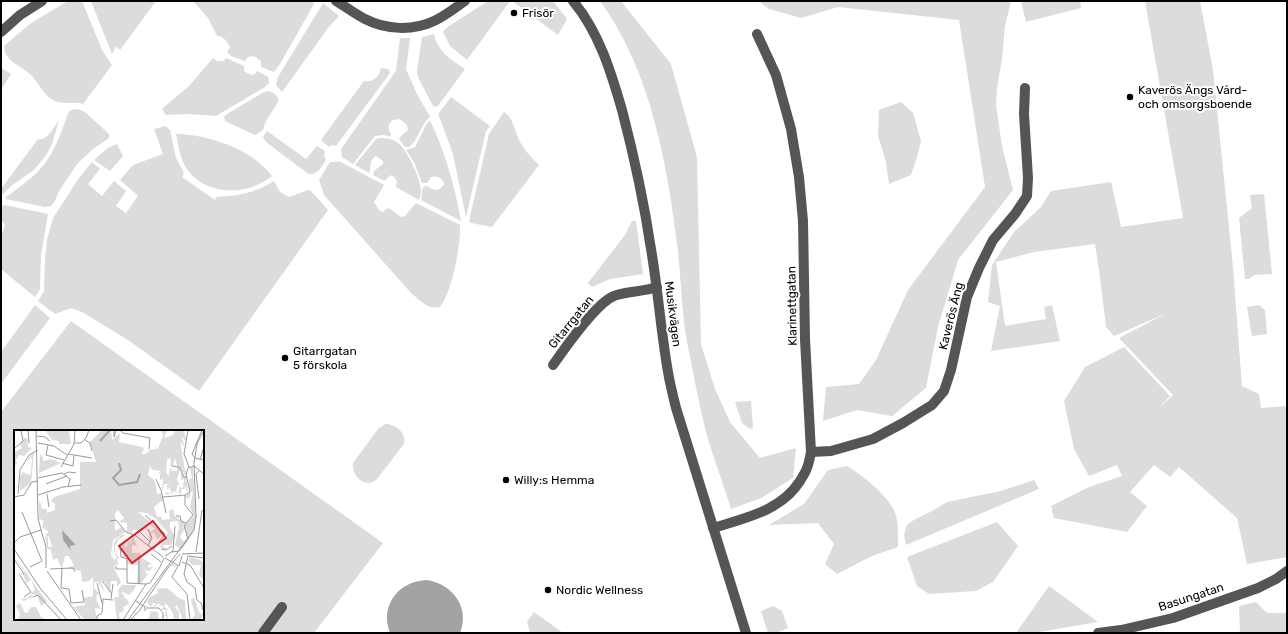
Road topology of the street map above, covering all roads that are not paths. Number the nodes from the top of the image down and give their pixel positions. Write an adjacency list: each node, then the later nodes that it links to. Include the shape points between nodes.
1 (42, 1): 5 (street, via 20,15)
2 (336, 1): 3 (street, via 366,20 385,27 408,28 434,21)
3 (465, 1)
4 (573, 1): 8 (street, Musikvägen, via 584,14 601,46 616,91 642,193)
5 (1, 32)
6 (757, 34): 10 (street, Klarinettgatan, via 776,75 791,129 800,177 804,339)
7 (1025, 88): 10 (street, Kaverös Äng, via 1027,196 994,240 979,268 967,297 944,391 932,405 873,438 831,451)
8 (657, 287): 9 (street, Gitarrgatan, via 614,296 602,303); 11 (street, Musikvägen, via 668,373 676,408)
9 (553, 365)
10 (811, 452): 11 (street, Klarinettgatan, via 807,469 786,498 754,516)
11 (713, 528): 15 (street, Musikvägen)
12 (1287, 571): 16 (street, Basungatan, via 1258,588 1173,618)
13 (282, 607): 14 (street)
14 (263, 633)
15 (746, 633)
16 (1098, 633)

